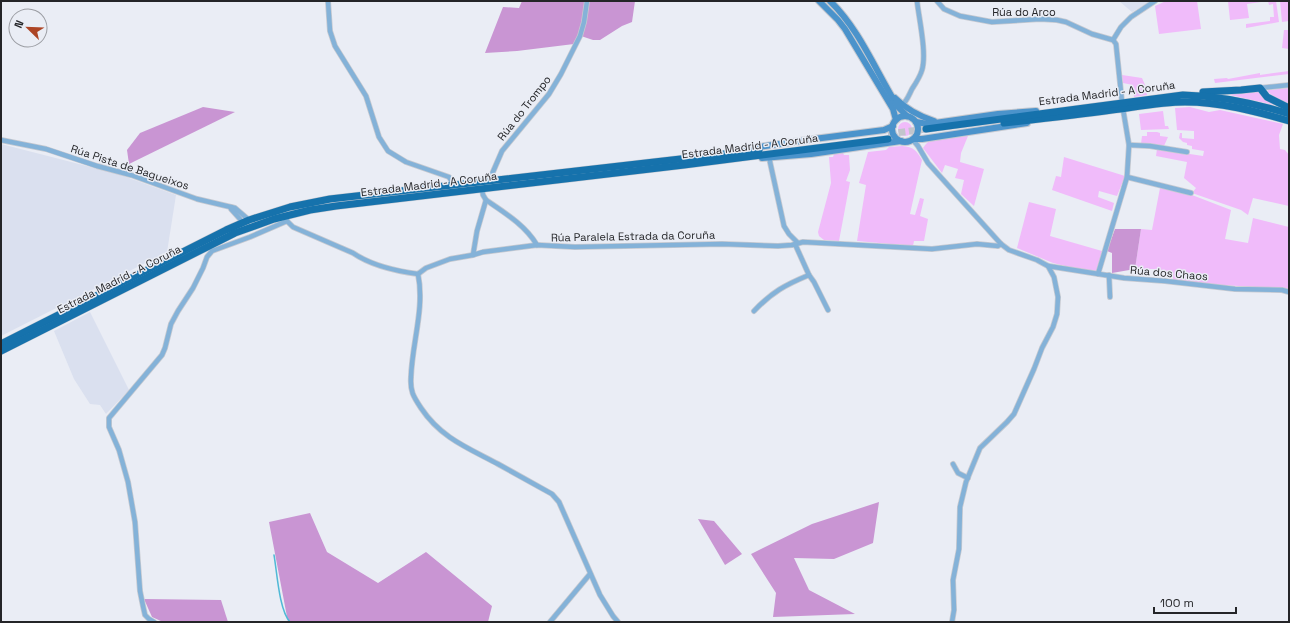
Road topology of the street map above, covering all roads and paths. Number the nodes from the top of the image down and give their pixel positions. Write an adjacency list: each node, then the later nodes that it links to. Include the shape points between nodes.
1 (328, 1): 35 (street, via 330,31 335,46 366,96 379,137 388,151 406,162 449,177)
2 (587, 1): 34 (street, Rúa do Trompo, via 580,36 561,74 549,94 502,151)
3 (819, 1): 19 (main road, via 845,29 893,109)
4 (830, 1): 11 (main road, via 842,12 856,33)
5 (917, 1): 13 (street, via 923,62 917,81)
6 (937, 1): 8 (street, Rúa do Arco, via 944,9 965,17 992,22 1057,20)
7 (1155, 1): 8 (street, via 1131,17)
8 (1113, 40): 14 (street, via 1116,44)
9 (1289, 85): 10 (street)
10 (1260, 88): 12 (highway); 15 (highway, via 1267,97)
11 (888, 91): 13 (main road); 18 (main road)
12 (1183, 95): 14 (highway, Estrada Madrid - A Coruña); 17 (highway, Estrada Madrid - A Coruña, via 1230,99)
13 (902, 105): 22 (main road)
14 (1123, 105): 16 (highway, Estrada Madrid - A Coruña); 20 (highway, Estrada Madrid - A Coruña, via 1196,102 1242,108); 29 (street)
15 (1289, 108)
16 (1073, 112): 22 (main road, via 998,114); 24 (highway, Estrada Madrid - A Coruña); 26 (main road, via 1001,128)
17 (1289, 114)
18 (907, 116): 19 (main road); 21 (main road)
19 (896, 120): 23 (main road)
20 (1289, 121)
21 (916, 122): 22 (main road); 26 (main road, via 918,130)
22 (937, 122)
23 (893, 126): 28 (main road, via 893,134); 32 (main road, via 884,130 814,139)
24 (926, 131)
25 (888, 136): 32 (highway, Estrada Madrid - A Coruña)
26 (913, 139): 28 (main road, via 909,142); 44 (street, via 928,163)
27 (1, 140): 39 (street, Rúa Pista de Bagueixos, via 46,149)
28 (901, 141): 31 (main road)
29 (1129, 146): 30 (street, via 1150,146); 33 (street)
30 (1187, 152)
31 (770, 158): 32 (main road); 43 (street, via 784,226)
32 (704, 159): 34 (highway, Estrada Madrid - A Coruña); 36 (highway, Estrada Madrid - A Coruña)
33 (1128, 177): 37 (street); 50 (street)
34 (489, 181): 35 (highway, Estrada Madrid - A Coruña)
35 (454, 185): 42 (highway, Estrada Madrid - A Coruña, via 330,199 290,207)
36 (482, 189): 38 (street); 40 (highway, Estrada Madrid - A Coruña, via 336,206 310,210)
37 (1191, 194)
38 (486, 200): 45 (street, via 521,226); 47 (street)
39 (231, 207): 41 (street); 42 (street, Rúa Pista de Bagueixos)
40 (286, 218): 46 (street, via 255,234); 46 (highway, Estrada Madrid - A Coruña, via 274,219 235,234); 49 (street, via 293,227 362,259 380,266)
41 (240, 220)
42 (249, 220): 57 (highway, Estrada Madrid - A Coruña)
43 (797, 244): 44 (street, Rúa Paralela Estrada da Coruña, via 811,242 932,250 977,244); 45 (street, Rúa Paralela Estrada da Coruña, via 575,247); 51 (street)
44 (1001, 244): 48 (street, Rúa dos Chaos, via 1009,250)
45 (537, 245): 47 (street, Rúa Paralela Estrada da Coruña)
46 (209, 250): 58 (highway, Estrada Madrid - A Coruña); 62 (street, via 193,288 171,324 162,355 111,414 108,421 128,482 135,522 143,606 145,614)
47 (473, 255): 49 (street, Rúa Paralela Estrada da Coruña, via 450,259 426,268)
48 (1048, 266): 50 (street, Rúa dos Chaos); 60 (street, via 1054,277 1058,297 1053,327 1014,414 980,448)
49 (418, 274): 61 (street, via 420,286 411,376 411,390 415,398 434,425 445,435 552,494 559,502)
50 (1098, 274): 52 (street, Rúa dos Chaos)
51 (809, 275): 55 (street); 56 (street, via 773,292)
52 (1109, 275): 53 (street, Rúa dos Chaos); 54 (street)
53 (1289, 292)
54 (1110, 297)
55 (828, 310)
56 (754, 311)
57 (1, 344)
58 (1, 351)
59 (953, 464): 60 (street, via 958,473)
60 (968, 478): 65 (street, via 960,507)
61 (590, 574): 63 (street); 64 (street)
62 (154, 622)
63 (550, 622)
64 (618, 622)
65 (952, 622)

